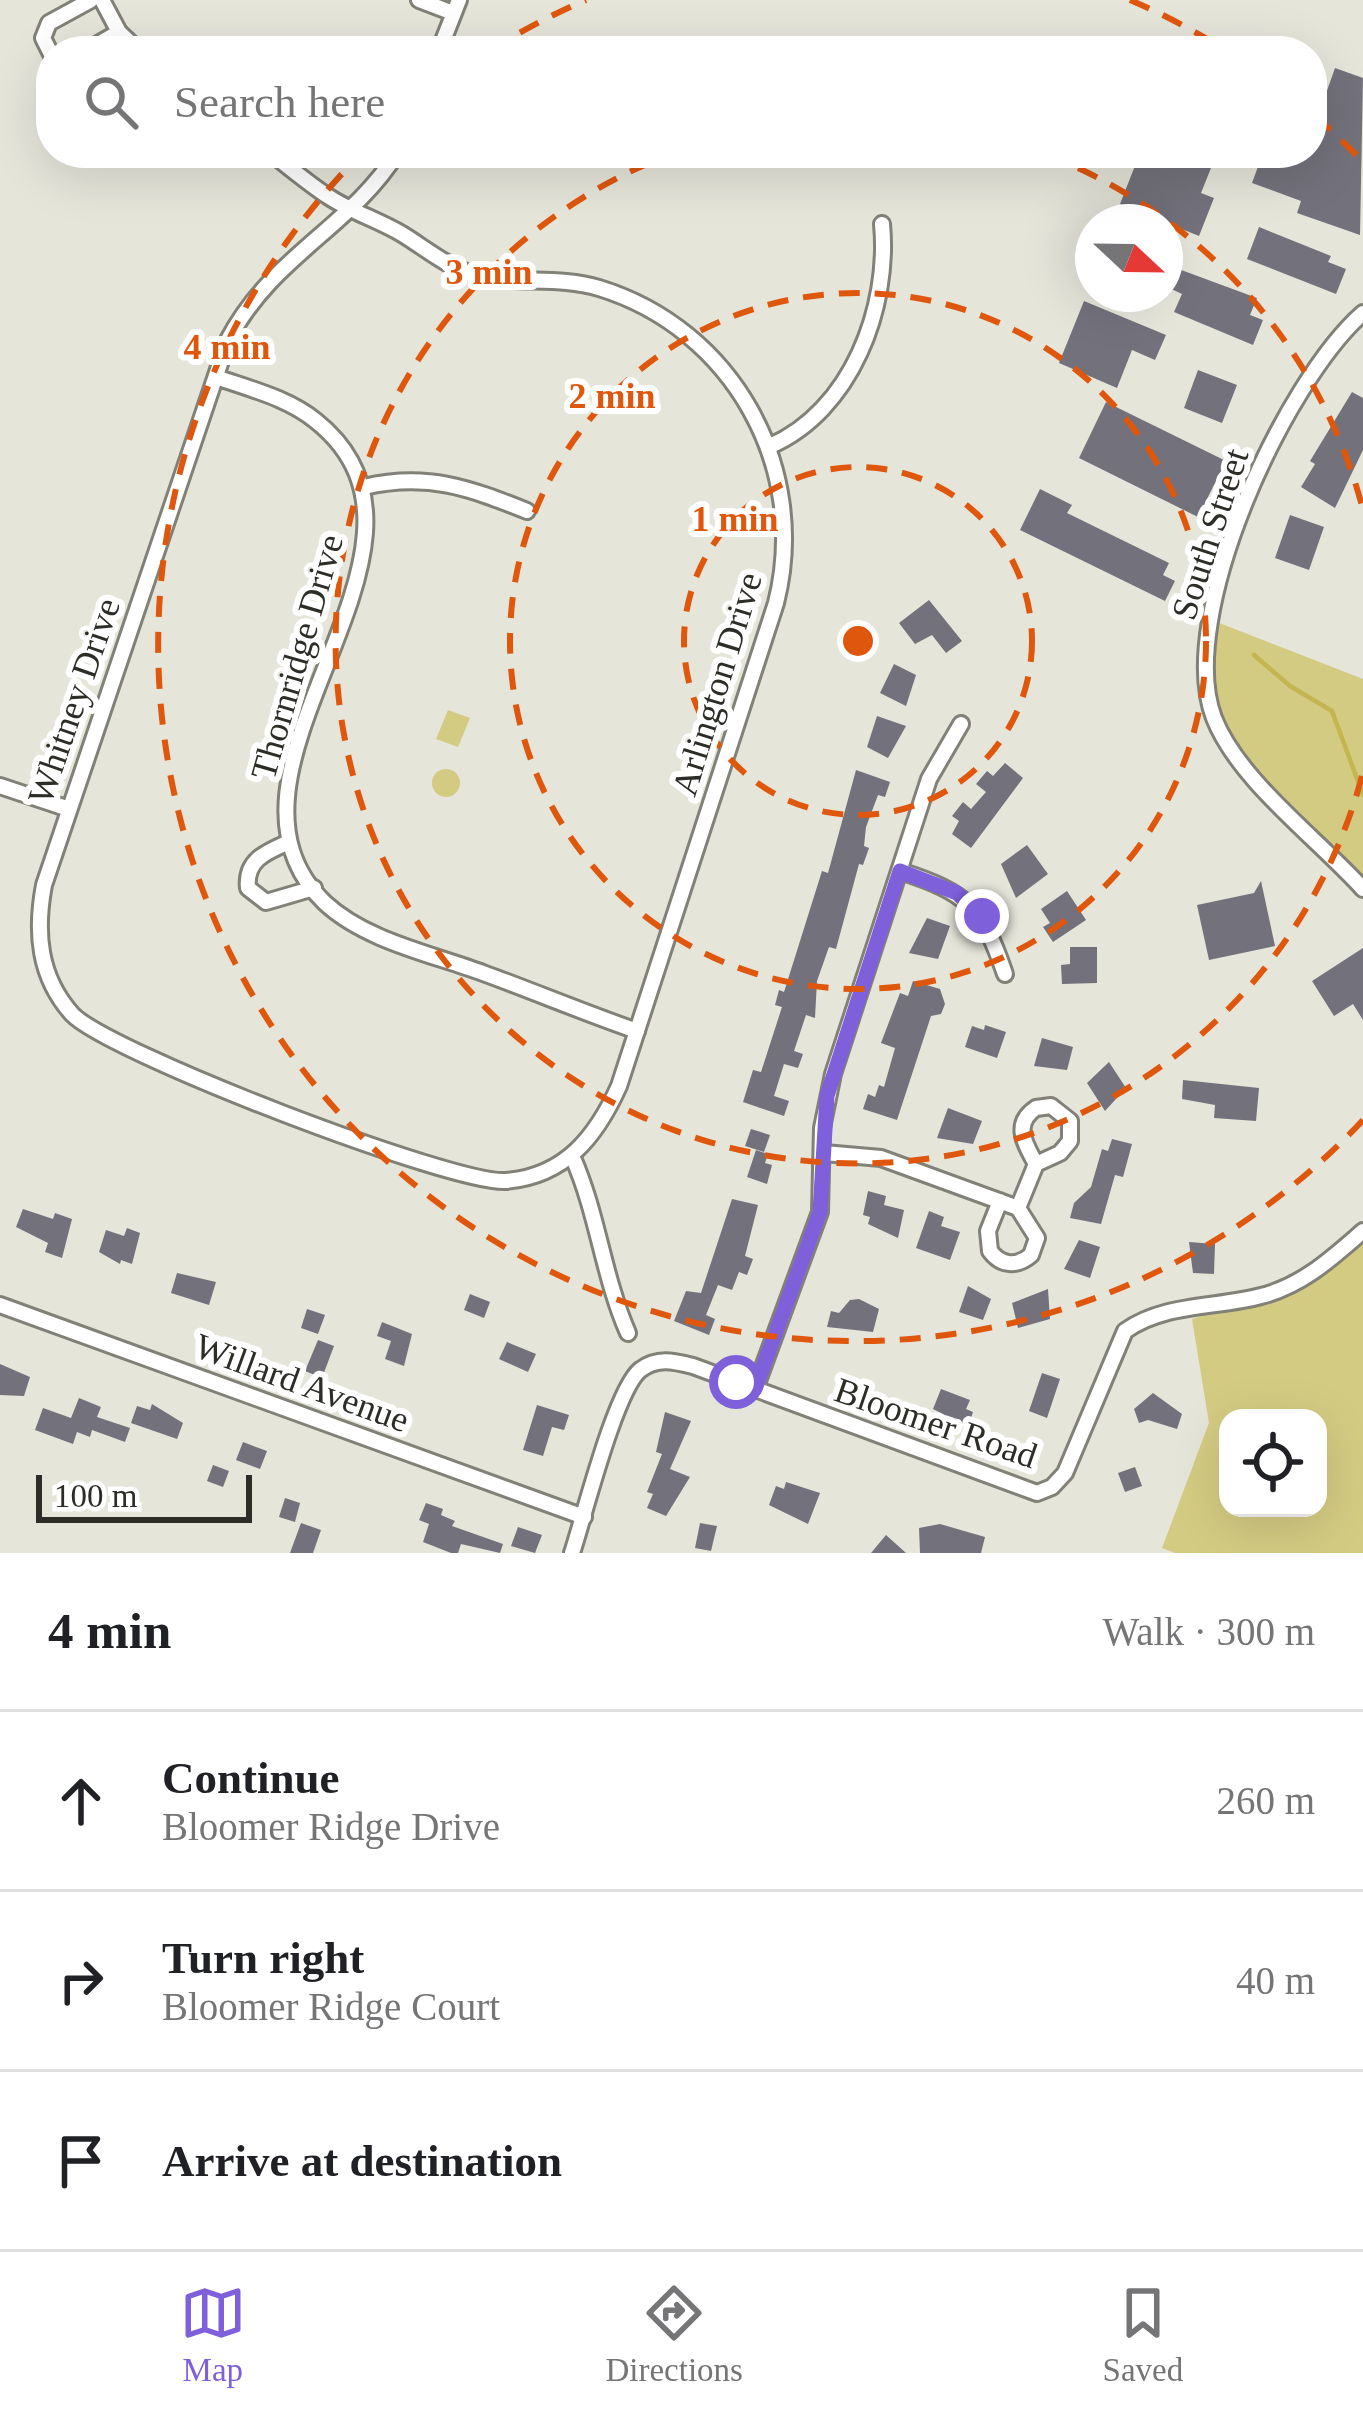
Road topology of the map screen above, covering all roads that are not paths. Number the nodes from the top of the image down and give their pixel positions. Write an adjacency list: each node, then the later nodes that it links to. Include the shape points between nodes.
1 (91, 0): 6 (street, via 49,23)
2 (102, 0): 5 (street)
3 (419, 0): 4 (street)
4 (456, 6): 9 (street)
5 (119, 32): 7 (street); 8 (street)
6 (44, 36)
7 (112, 36)
8 (123, 36)
9 (445, 36)
10 (292, 168): 12 (street, Arlington Drive)
11 (387, 168): 12 (street, Whitney Drive)
12 (349, 208): 15 (street, Whitney Drive, via 262,285); 16 (street, Arlington Drive, via 475,275 571,280 650,309 726,372)
13 (882, 224): 16 (street, via 885,261 847,379 814,423)
14 (1363, 313): 25 (street, South Street, via 1318,364 1263,460 1203,660 1214,719 1230,748)
15 (216, 377): 17 (street, via 315,420); 21 (street, Whitney Drive)
16 (770, 446): 27 (street, Arlington Drive, via 784,515 784,573)
17 (364, 487): 18 (street, via 444,480); 22 (street, Thornridge Drive, via 366,539 292,772)
18 (527, 511)
19 (961, 724): 23 (street, via 929,779)
20 (0, 786): 21 (street)
21 (69, 809): 29 (street, Whitney Drive, via 44,885 39,942 51,984 92,1032 466,1178 510,1181)
22 (289, 842): 24 (street, Thornridge Drive); 24 (street, via 258,857 248,888 266,902)
23 (900, 871): 26 (street, via 971,903); 28 (street, via 827,1096)
24 (314, 888): 27 (street, Thornridge Drive, via 351,923)
25 (1363, 889)
26 (1005, 974)
27 (637, 1030): 29 (street, Arlington Drive, via 609,1108)
28 (824, 1153): 31 (street, via 881,1158); 36 (street, via 815,1229)
29 (573, 1157): 35 (street)
30 (1036, 1164): 32 (street)
31 (1000, 1202): 32 (street); 32 (street, via 987,1242 1009,1264 1024,1261 1037,1243)
32 (1018, 1208)
33 (1363, 1231): 36 (street, Bloomer Road, via 1281,1290 1172,1311 1125,1331 1065,1473 1046,1491 1014,1489)
34 (0, 1305): 37 (street, Willard Avenue)
35 (628, 1333)
36 (755, 1389): 37 (street, Bloomer Road, via 670,1360 640,1370 624,1394)
37 (584, 1517): 38 (street, Bloomer Road)
38 (572, 1553)

